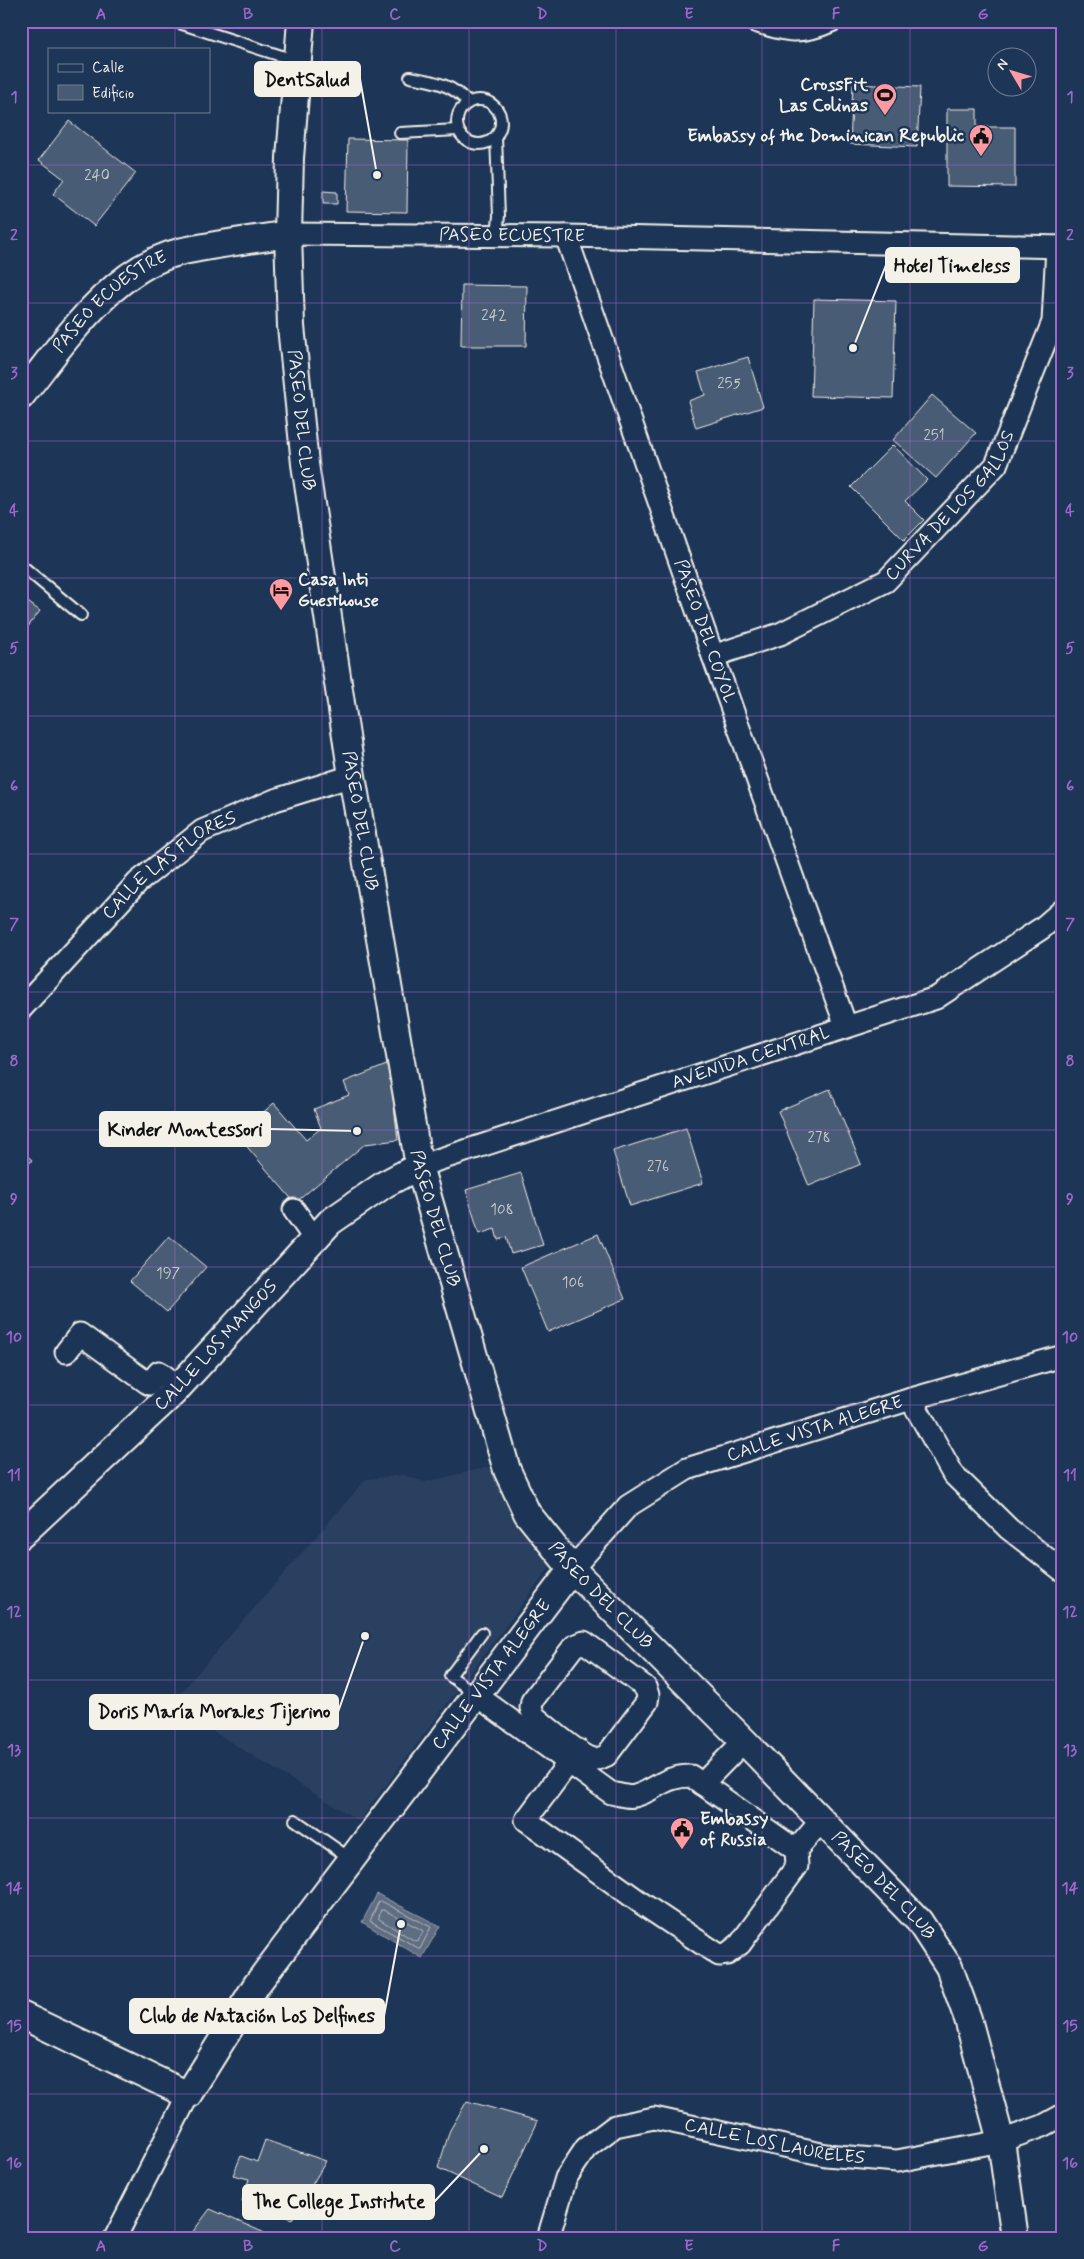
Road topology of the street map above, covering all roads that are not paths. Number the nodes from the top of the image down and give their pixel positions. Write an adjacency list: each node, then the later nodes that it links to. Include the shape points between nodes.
1 (173, 21): 5 (lane)
2 (301, 21): 5 (street, PASEO DEL CLUB)
3 (755, 21): 4 (street, via 785,31 813,29)
4 (831, 21)
5 (297, 61): 11 (street, PASEO DEL CLUB)
6 (410, 76): 7 (lane, via 441,83 460,93)
7 (468, 103): 8 (lane, via 459,114); 10 (lane, via 484,100 497,108 502,122)
8 (458, 130): 9 (lane); 10 (lane, via 468,142 475,144 490,142)
9 (400, 133)
10 (496, 137): 12 (lane)
11 (288, 234): 12 (street, PASEO ECUESTRE); 15 (street, PASEO ECUESTRE, via 178,252 134,272 102,298); 19 (street, PASEO DEL CLUB, via 290,326 304,464)
12 (498, 235): 13 (street, PASEO ECUESTRE)
13 (566, 236): 14 (street, PASEO ECUESTRE); 18 (street, PASEO DEL COYOL)
14 (1060, 247): 18 (street, CURVA DE LOS GALLOS, via 1053,322 996,465 886,581 780,634)
15 (21, 396)
16 (21, 565): 17 (lane)
17 (81, 614)
18 (712, 656): 22 (street, PASEO DEL COYOL)
19 (352, 776): 21 (street, CALLE LAS FLORES, via 275,800 202,831 138,882); 23 (street, PASEO DEL CLUB)
20 (1063, 910): 22 (street, AVENIDA CENTRAL, via 1042,928 936,998)
21 (21, 1009)
22 (846, 1026): 23 (street, AVENIDA CENTRAL)
23 (419, 1166): 25 (street, CALLE LOS MANGOS, via 351,1207); 31 (street, PASEO DEL CLUB, via 507,1470 527,1513)
24 (294, 1210): 25 (street)
25 (314, 1238): 28 (street, CALLE LOS MANGOS)
26 (66, 1352): 28 (street, via 80,1334 149,1384 159,1372)
27 (1063, 1356): 29 (street, CALLE VISTA ALEGRE)
28 (179, 1387): 30 (street, CALLE LOS MANGOS)
29 (911, 1399): 31 (street, CALLE VISTA ALEGRE, via 688,1469 628,1506); 32 (street, via 953,1474 1009,1528)
30 (21, 1535)
31 (572, 1569): 34 (street, CALLE VISTA ALEGRE); 35 (street, PASEO DEL CLUB)
32 (1063, 1571)
33 (482, 1633): 34 (lane, via 450,1676)
34 (476, 1694): 36 (street); 41 (street, CALLE VISTA ALEGRE)
35 (744, 1741): 37 (street); 39 (street, PASEO DEL CLUB)
36 (573, 1756): 36 (street, via 598,1759 607,1755 647,1702 648,1695 645,1687 584,1642 574,1646 532,1701 531,1708 534,1716); 37 (street, via 611,1793 633,1797 680,1776 691,1776); 40 (street, via 526,1820 719,1955 728,1954 740,1944 798,1866)
37 (702, 1784): 40 (street)
38 (295, 1820): 41 (lane)
39 (822, 1820): 40 (street); 45 (street, PASEO DEL CLUB, via 919,1921 949,1967 968,2020)
40 (796, 1850)
41 (352, 1859): 43 (street, CALLE VISTA ALEGRE, via 257,1984)
42 (21, 2015): 43 (street)
43 (188, 2095): 46 (street, CALLE VISTA ALEGRE)
44 (1063, 2115): 45 (street, CALLE LOS LAURELES)
45 (1001, 2141): 47 (street, CALLE LOS LAURELES, via 897,2160 826,2155 654,2118 615,2126 586,2148 566,2178); 48 (street, PASEO DEL CLUB)
46 (115, 2238)
47 (548, 2238)
48 (1015, 2238)

